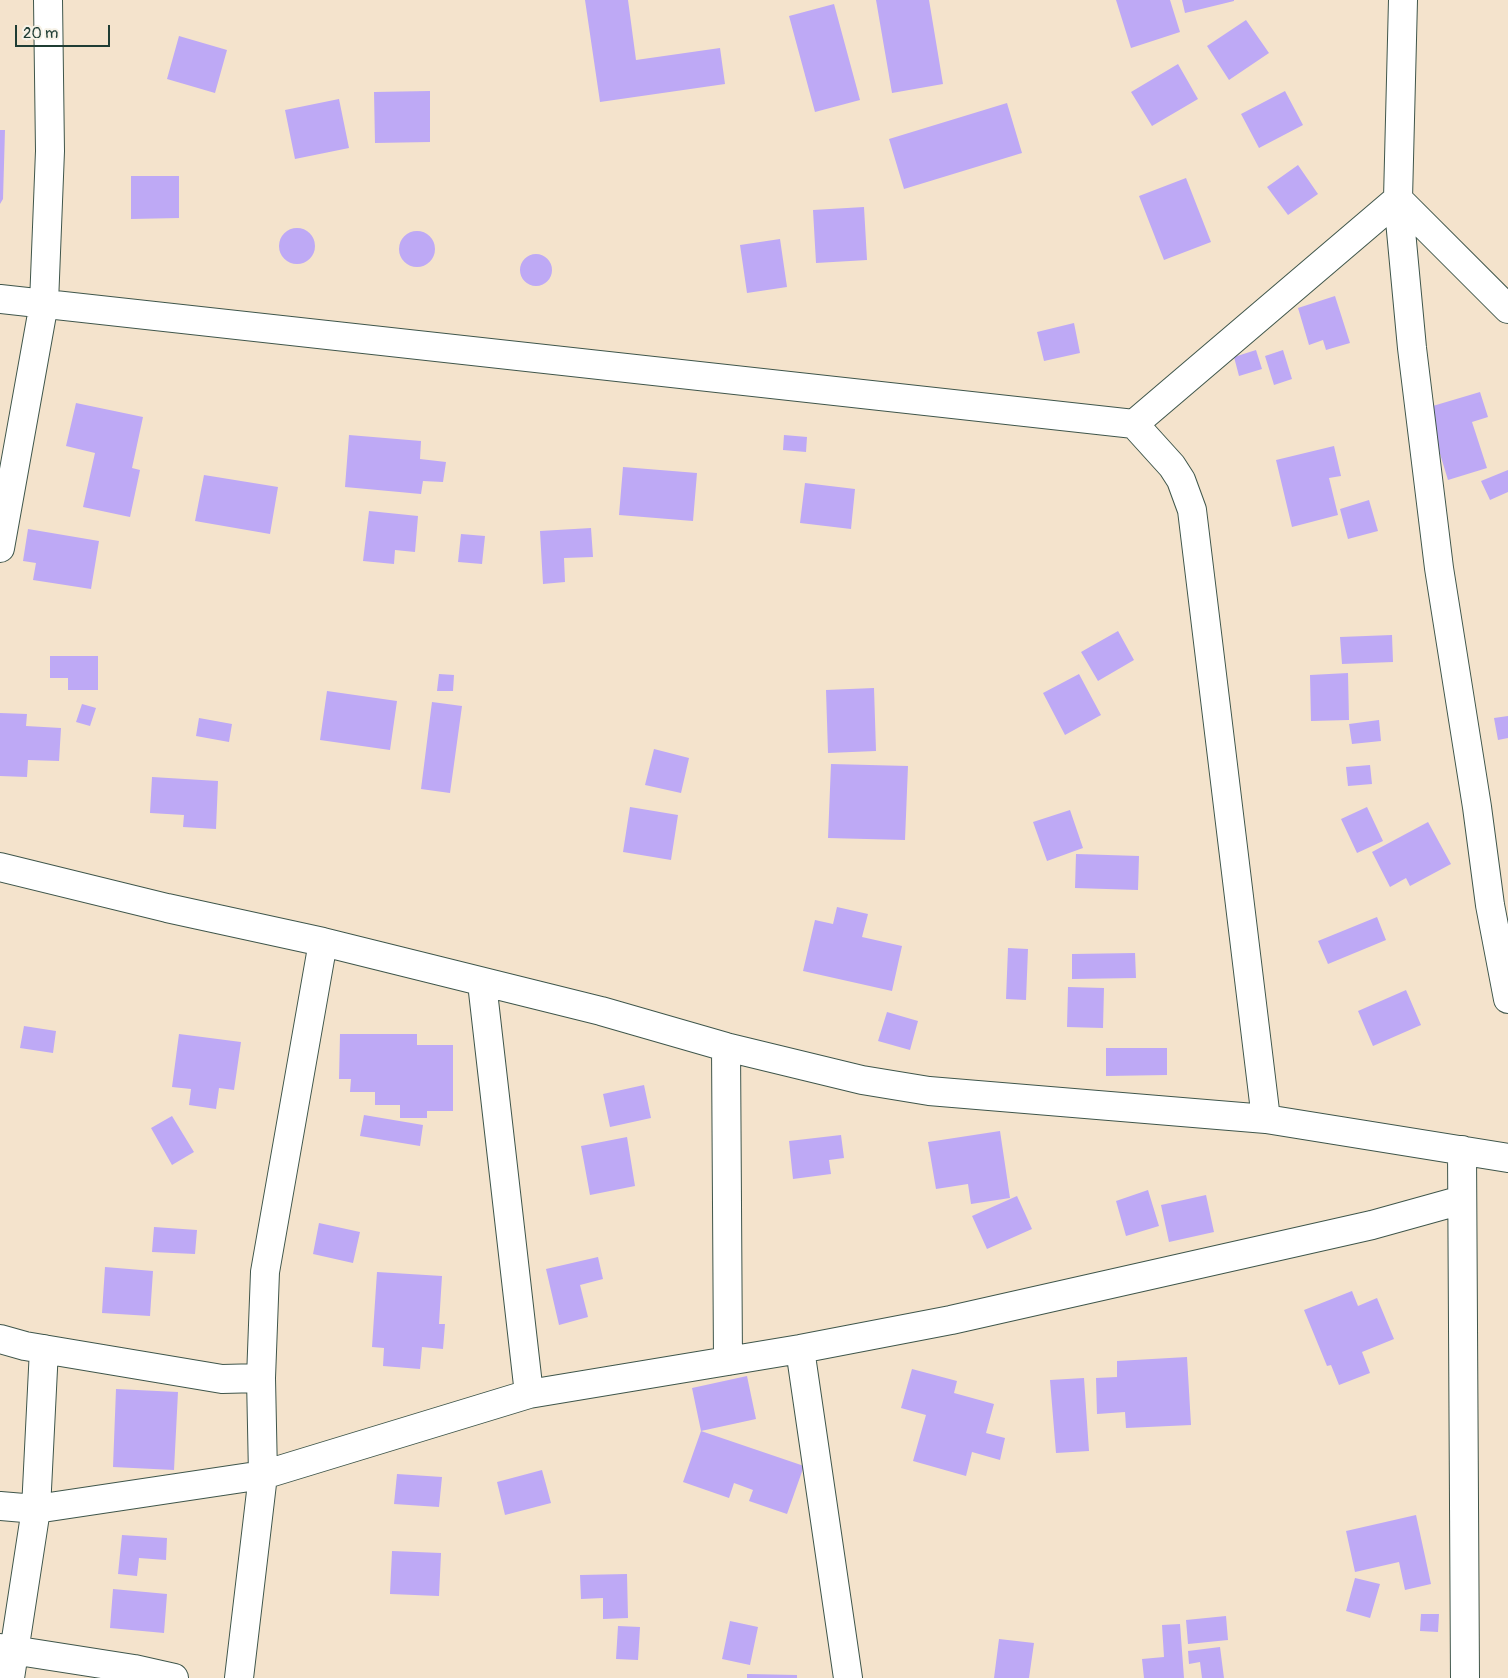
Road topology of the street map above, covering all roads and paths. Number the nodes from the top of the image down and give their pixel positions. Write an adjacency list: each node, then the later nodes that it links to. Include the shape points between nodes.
1 (48, 0): 5 (street, via 50,151)
2 (1403, 0): 3 (street)
3 (1398, 199): 6 (street); 7 (street); 12 (street, via 1412,348 1439,568 1490,905)
4 (0, 299): 5 (street)
5 (44, 303): 7 (street); 8 (street)
6 (1508, 309)
7 (1134, 424): 14 (street, via 1172,466 1192,510)
8 (0, 548)
9 (0, 867): 10 (street)
10 (323, 942): 11 (street); 22 (street, via 265,1272)
11 (482, 983): 13 (street, via 601,1011); 23 (street)
12 (1508, 999)
13 (726, 1047): 14 (street, via 862,1080 929,1091); 21 (street)
14 (1266, 1119): 15 (street)
15 (1462, 1150): 16 (street); 17 (street)
16 (1508, 1158)
17 (1462, 1200): 20 (street, via 1372,1225 1154,1276); 32 (street)
18 (0, 1339): 19 (street)
19 (44, 1349): 22 (street, via 222,1379); 26 (street)
20 (800, 1349): 21 (street); 31 (street)
21 (728, 1361): 23 (street)
22 (261, 1378): 24 (street)
23 (529, 1394): 24 (street)
24 (263, 1475): 26 (street); 30 (street)
25 (0, 1506): 26 (street)
26 (36, 1509): 27 (street)
27 (7, 1649): 28 (street); 29 (street)
28 (10, 1678)
29 (174, 1678)
30 (239, 1678)
31 (848, 1678)
32 (1465, 1678)

